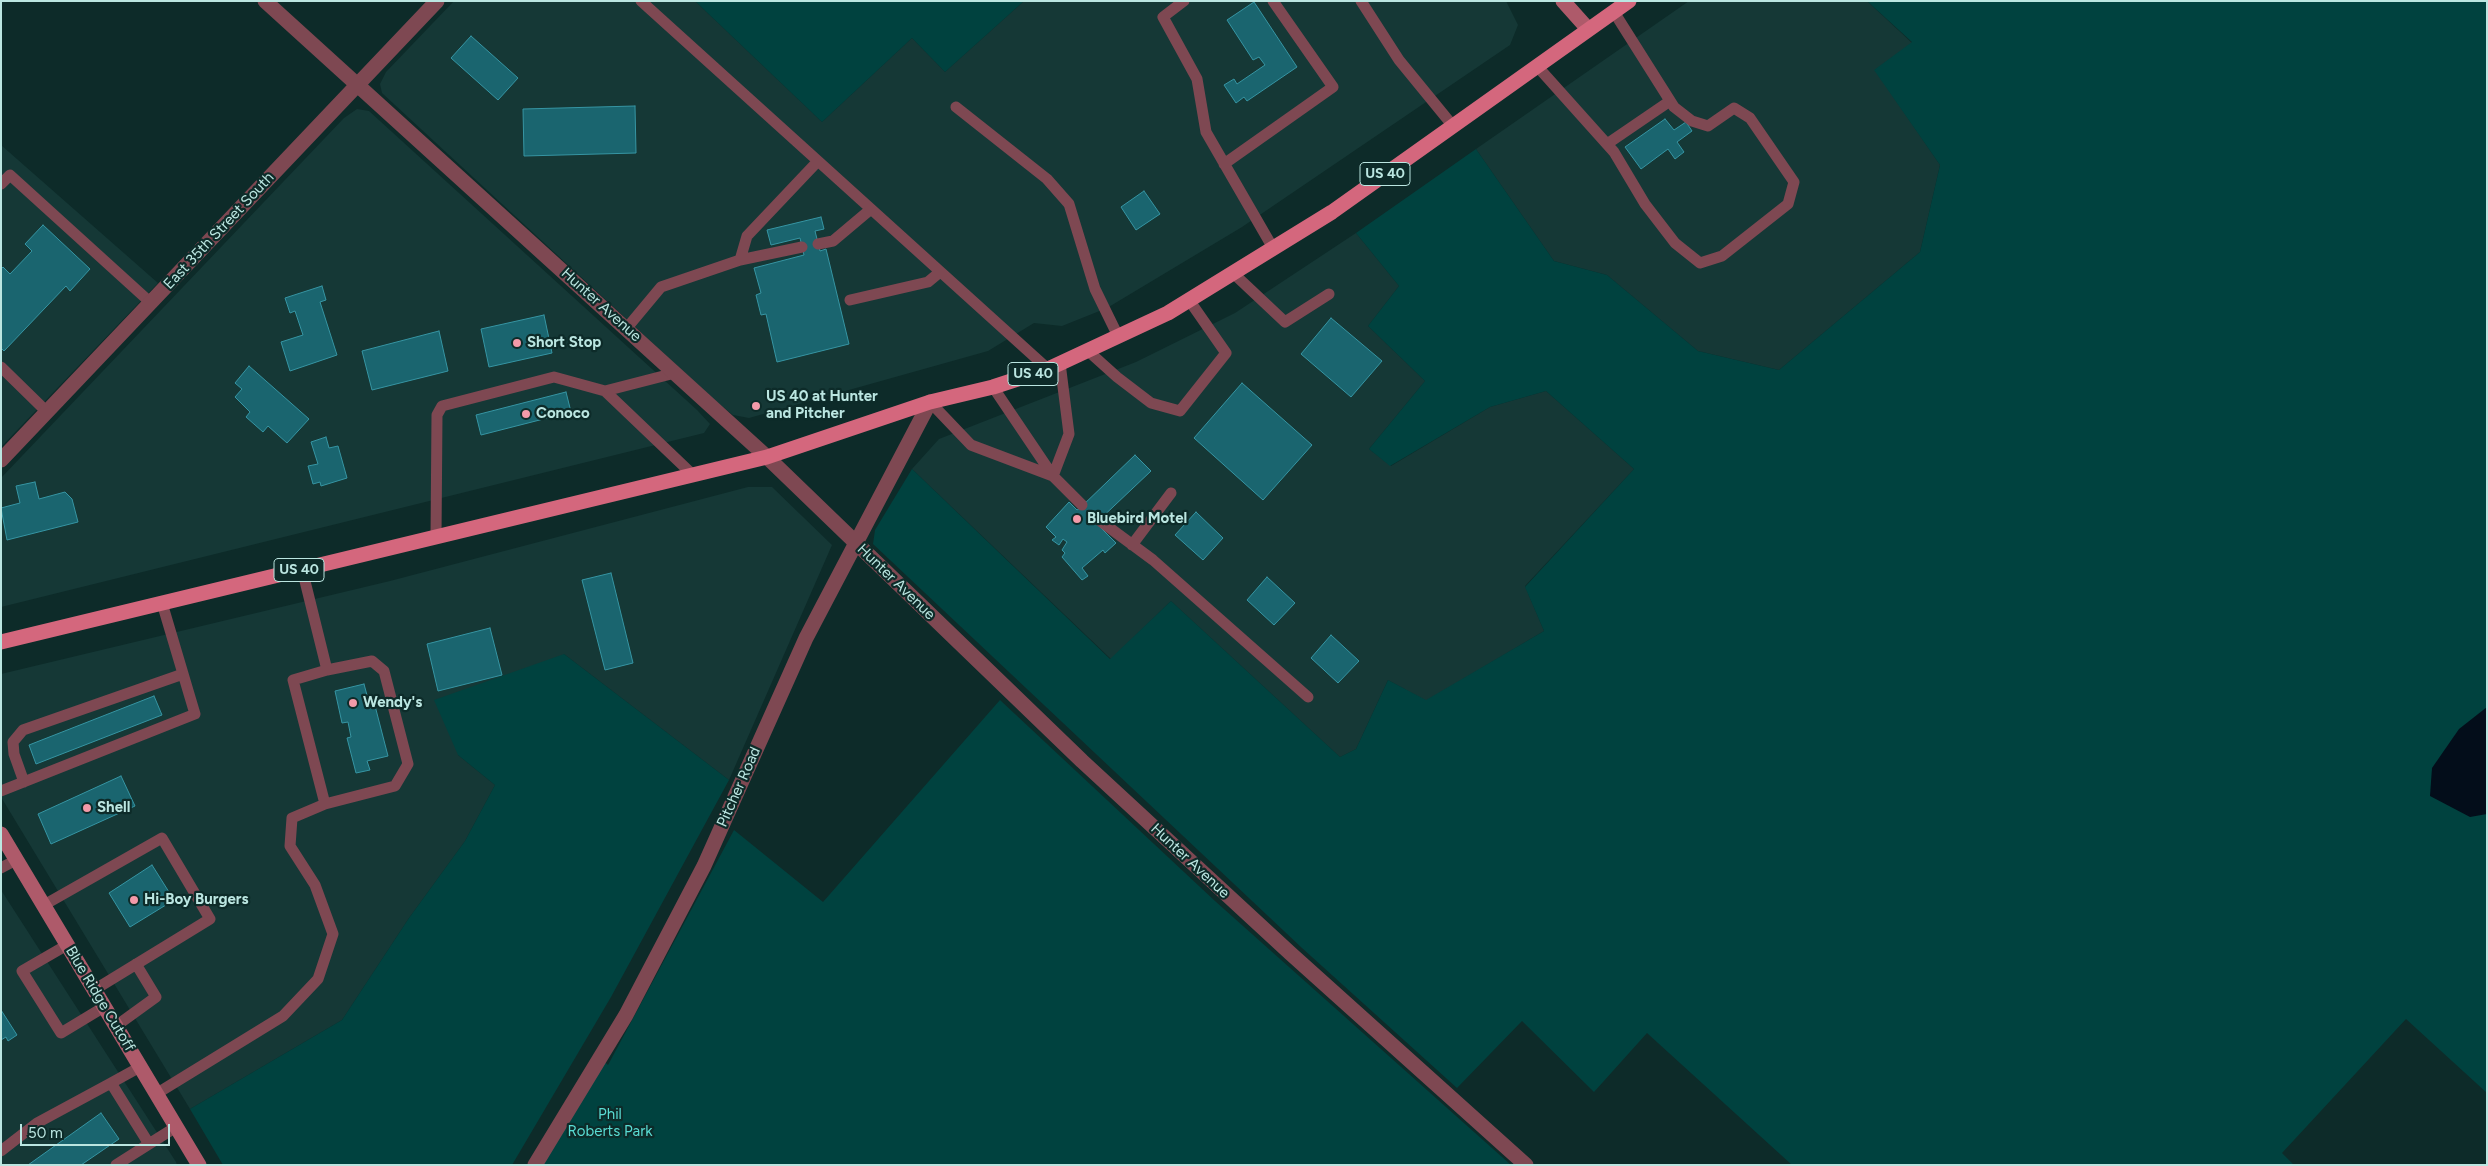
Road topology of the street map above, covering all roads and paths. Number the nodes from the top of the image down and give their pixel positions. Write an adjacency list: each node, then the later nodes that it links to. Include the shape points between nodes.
1 (265, 1): 12 (street, Hunter Avenue)
2 (437, 1): 12 (street, East 35th Street South)
3 (641, 1): 17 (lane)
4 (1184, 1): 18 (lane, via 1163,16 1198,79 1206,132)
5 (1273, 1): 18 (lane, via 1333,87)
6 (1361, 1): 15 (lane, via 1400,60)
7 (1563, 1): 10 (main road)
8 (1629, 1): 9 (main road, US 40)
9 (1614, 12): 10 (main road, US 40); 13 (lane)
10 (1588, 29): 11 (main road, US 40)
11 (1537, 66): 15 (main road, US 40); 16 (lane)
12 (358, 85): 30 (street, East 35th Street South); 31 (street, Hunter Avenue)
13 (1670, 101): 16 (lane); 16 (lane, via 1692,120 1708,126 1734,108 1750,118 1794,182 1788,204 1722,256 1700,262 1675,243 1645,204)
14 (956, 107): 32 (lane, via 1046,179 1069,204 1095,289)
15 (1453, 126): 23 (main road, US 40, via 1332,212)
16 (1607, 144)
17 (818, 161): 20 (lane); 24 (lane, via 747,236)
18 (1224, 164): 23 (lane)
19 (1, 184): 30 (lane, via 10,175)
20 (871, 209): 21 (lane, via 833,241); 25 (lane)
21 (818, 244)
22 (802, 247): 24 (lane)
23 (1274, 248): 26 (main road, US 40)
24 (740, 260): 31 (lane, via 661,287)
25 (940, 272): 28 (lane, via 928,282); 34 (lane)
26 (1233, 273): 27 (lane, via 1285,322); 29 (main road, US 40)
27 (1329, 294)
28 (850, 300)
29 (1190, 300): 32 (main road, US 40); 33 (lane, via 1226,353 1180,411 1151,402)
30 (151, 303): 40 (street, East 35th Street South)
31 (626, 329): 36 (street, Hunter Avenue)
32 (1118, 336): 33 (main road, US 40)
33 (1088, 350): 34 (main road, US 40)
34 (1054, 366): 37 (main road, US 40); 44 (lane, via 1069,434)
35 (1, 367): 40 (lane)
36 (675, 373): 38 (lane); 41 (street, Hunter Avenue)
37 (992, 387): 39 (main road, US 40); 44 (lane)
38 (605, 391): 43 (lane); 48 (lane, via 554,377 442,406 437,415)
39 (930, 402): 41 (main road, US 40); 44 (lane, via 971,445); 49 (street, Pitcher Road)
40 (47, 412): 42 (street, East 35th Street South)
41 (767, 457): 43 (main road, US 40); 49 (street, Hunter Avenue)
42 (1, 460)
43 (693, 475): 48 (main road, US 40)
44 (1053, 476): 46 (lane)
45 (1171, 493): 50 (lane)
46 (1082, 505)
47 (1099, 520): 50 (lane)
48 (436, 537): 51 (main road, US 40)
49 (856, 544): 77 (street, Pitcher Road, via 806,638 700,875 626,1015); 78 (street, Hunter Avenue, via 1268,934)
50 (1132, 545): 56 (lane)
51 (302, 569): 52 (main road, US 40); 54 (lane)
52 (162, 603): 53 (main road, US 40); 55 (lane)
53 (1, 642)
54 (326, 670): 59 (lane, via 293,680); 59 (lane, via 372,661 384,671 408,764 395,786)
55 (183, 674): 57 (lane, via 195,714); 57 (lane, via 22,730 13,742)
56 (1308, 697)
57 (24, 782): 58 (lane)
58 (1, 791)
59 (325, 804): 71 (lane, via 292,818 290,846 315,885 333,934 318,979 283,1016)
60 (1, 834): 61 (main road, Blue Ridge Cutoff)
61 (16, 860): 62 (lane); 63 (main road, Blue Ridge Cutoff)
62 (1, 868)
63 (44, 905): 64 (main road, Blue Ridge Cutoff); 65 (lane, via 162,838 210,919)
64 (67, 944): 66 (main road, Blue Ridge Cutoff); 67 (lane, via 22,971 61,1033)
65 (136, 964): 66 (lane); 68 (lane, via 156,997)
66 (94, 990): 67 (main road, Blue Ridge Cutoff)
67 (104, 1007): 68 (main road, Blue Ridge Cutoff)
68 (116, 1026): 69 (main road, Blue Ridge Cutoff)
69 (140, 1067): 70 (lane); 71 (main road, Blue Ridge Cutoff)
70 (110, 1083): 73 (lane); 74 (lane, via 37,1123)
71 (156, 1094): 72 (main road, Blue Ridge Cutoff)
72 (176, 1128): 73 (lane); 76 (main road, Blue Ridge Cutoff)
73 (149, 1144): 75 (lane)
74 (1, 1151)
75 (116, 1165)
76 (198, 1165)
77 (535, 1165)
78 (1526, 1165)

